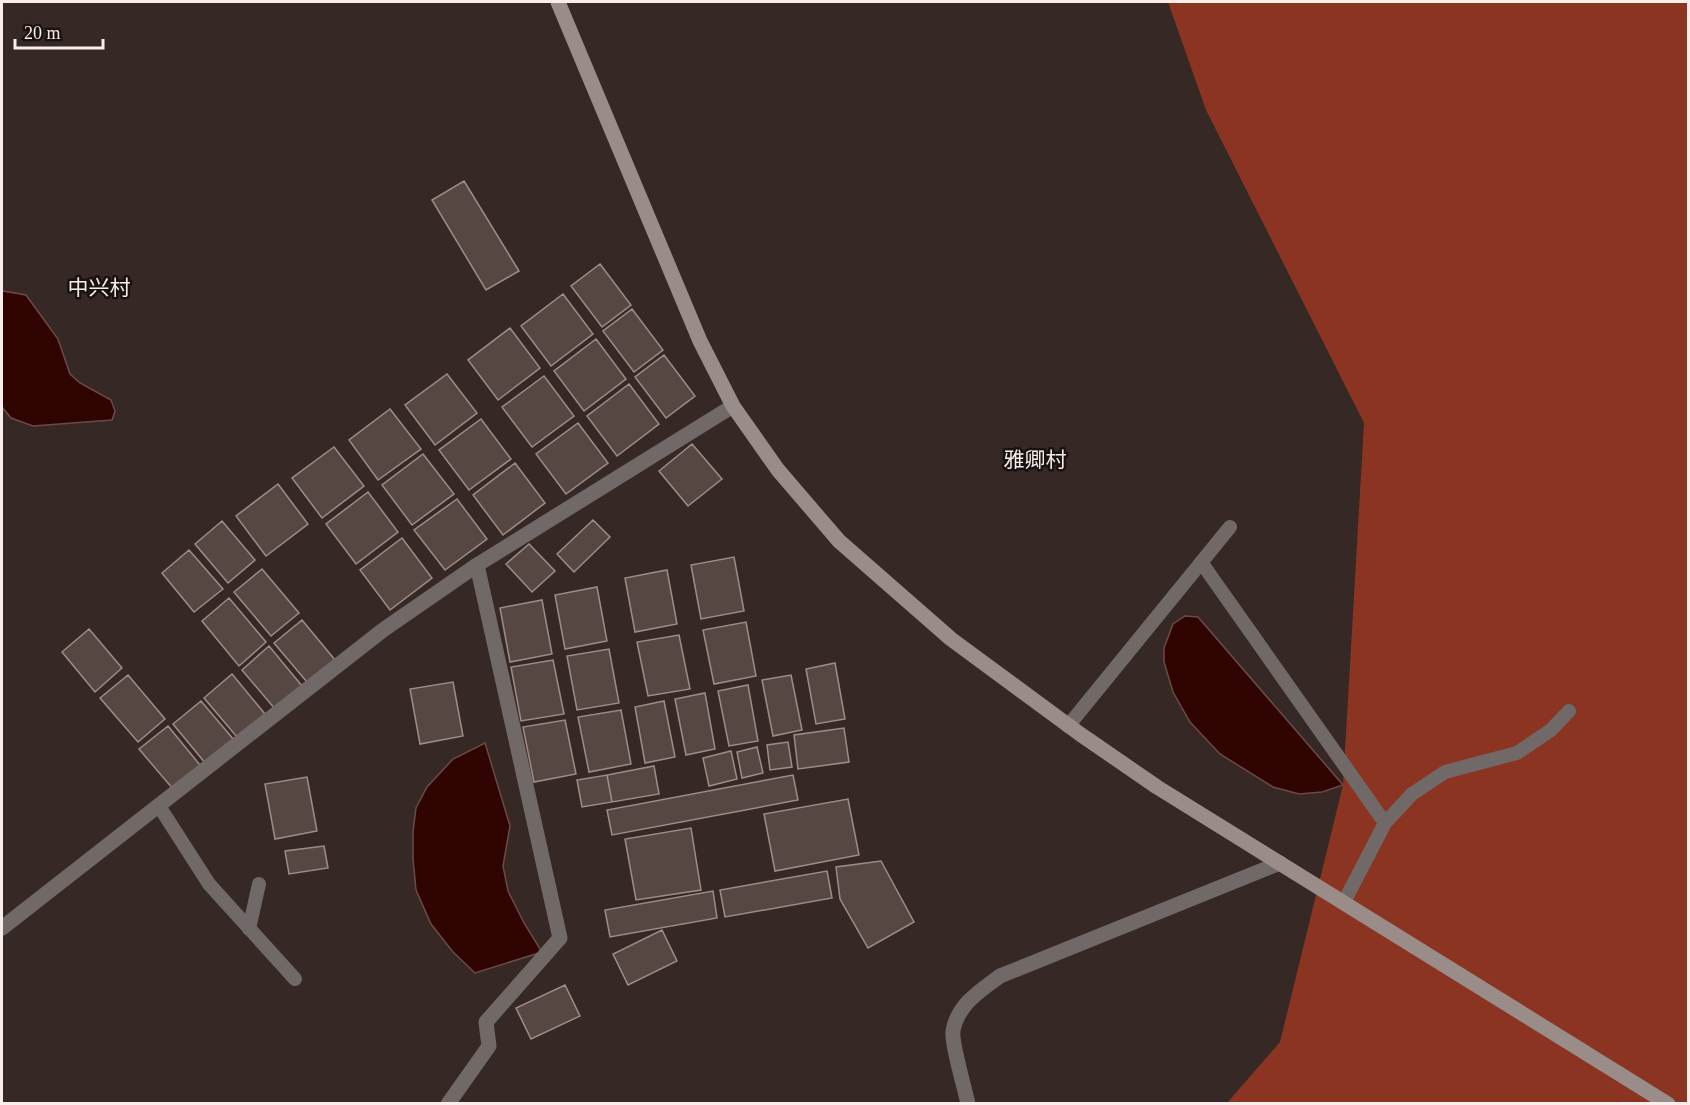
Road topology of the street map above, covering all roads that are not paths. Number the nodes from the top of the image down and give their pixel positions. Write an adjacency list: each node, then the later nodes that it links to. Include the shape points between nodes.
1 (558, 2): 2 (main road, via 700,341)
2 (733, 406): 5 (street); 7 (main road, via 778,470 839,541 951,639)
3 (1230, 527): 4 (lane)
4 (1201, 562): 7 (lane); 9 (lane)
5 (477, 565): 8 (street, via 383,630); 16 (street, via 560,938 486,1022 489,1046)
6 (1569, 711): 9 (lane, via 1551,730 1517,753 1445,772 1412,794)
7 (1068, 726): 10 (main road)
8 (159, 806): 13 (street); 14 (lane, via 209,884)
9 (1385, 823): 12 (lane)
10 (1280, 863): 12 (main road); 17 (street, via 1000,976 976,993 958,1015 952,1032)
11 (260, 884): 14 (lane)
12 (1344, 902): 18 (main road)
13 (2, 928)
14 (249, 929): 15 (lane)
15 (295, 979)
16 (448, 1104)
17 (968, 1104)
18 (1668, 1104)

